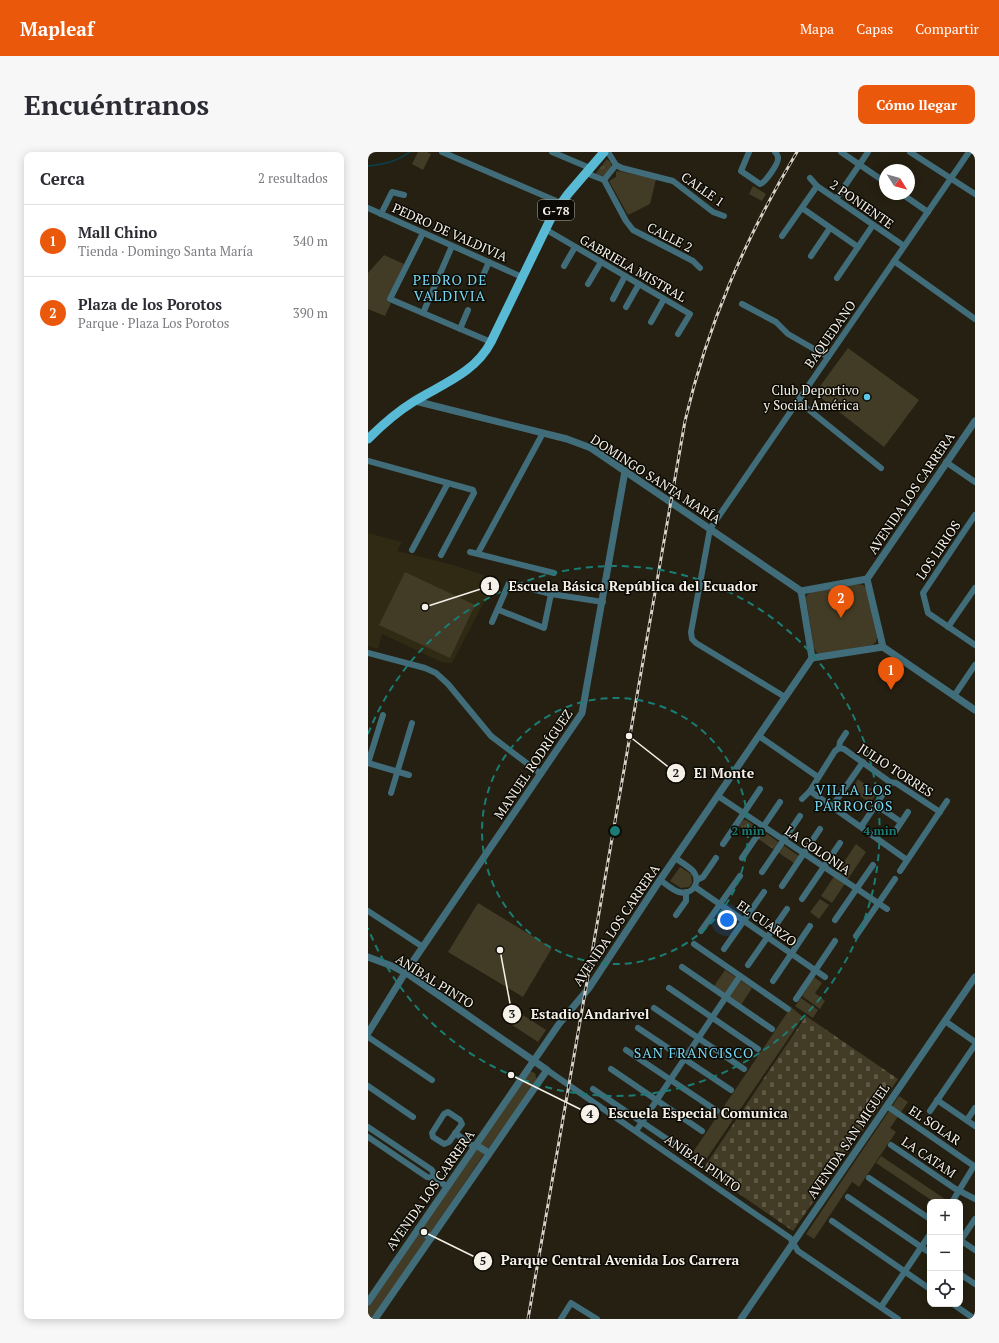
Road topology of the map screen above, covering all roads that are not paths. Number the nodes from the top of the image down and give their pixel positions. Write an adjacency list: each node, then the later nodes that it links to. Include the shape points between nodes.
1 (442, 152): 23 (street)
2 (552, 152): 13 (street)
3 (604, 152): 13 (main road, G-78)
4 (608, 152): 11 (street)
5 (749, 152): 6 (street, via 740,171 760,184 765,181 778,161)
6 (775, 152)
7 (841, 152): 12 (street)
8 (868, 152): 12 (street)
9 (910, 152): 16 (street)
10 (969, 152): 16 (street, BAQUEDANO)
11 (616, 165): 17 (street); 28 (street, CALLE 1, via 624,170 674,181 713,212)
12 (859, 165): 15 (street); 21 (street)
13 (588, 170): 17 (street); 23 (main road, G-78)
14 (810, 178): 18 (street, 2 PONIENTE)
15 (879, 178)
16 (951, 179): 20 (street); 26 (street, BAQUEDANO)
17 (604, 180): 43 (street, CALLE 2, via 633,230 693,261)
18 (817, 186): 21 (street, 2 PONIENTE); 25 (street)
19 (404, 194): 27 (street, via 392,192)
20 (975, 194)
21 (836, 199): 29 (street, 2 PONIENTE)
22 (911, 200): 26 (street)
23 (561, 203): 31 (main road, G-78)
24 (368, 208): 27 (street, PEDRO DE VALDIVIA)
25 (802, 208): 30 (street); 33 (street)
26 (928, 212): 35 (street, BAQUEDANO)
27 (381, 214): 32 (street, PEDRO DE VALDIVIA)
28 (724, 216)
29 (873, 225): 35 (street, 2 PONIENTE); 37 (street)
30 (830, 228): 37 (street); 38 (street)
31 (545, 229): 36 (street, GABRIELA MISTRAL); 45 (main road, G-78)
32 (423, 233): 34 (street, PEDRO DE VALDIVIA); 55 (street, via 390,299)
33 (782, 236)
34 (452, 246): 39 (street, PEDRO DE VALDIVIA); 55 (street)
35 (904, 246): 41 (street, BAQUEDANO)
36 (575, 247): 40 (street, GABRIELA MISTRAL); 42 (street)
37 (858, 247): 46 (street)
38 (811, 256)
39 (489, 262): 45 (street, PEDRO DE VALDIVIA); 47 (street)
40 (601, 262): 44 (street, GABRIELA MISTRAL); 48 (street)
41 (894, 262): 56 (street); 61 (street, BAQUEDANO)
42 (564, 266)
43 (700, 268)
44 (625, 276): 49 (street, GABRIELA MISTRAL); 50 (street)
45 (522, 277): 60 (main road, G-78)
46 (837, 278)
47 (481, 280)
48 (588, 284)
49 (639, 284): 51 (street, GABRIELA MISTRAL); 53 (street)
50 (613, 299)
51 (664, 299): 57 (street); 59 (street, GABRIELA MISTRAL, via 690,314)
52 (742, 304): 61 (street, via 776,322 788,334)
53 (626, 307)
54 (468, 310): 58 (street)
55 (423, 313): 58 (street)
56 (975, 319)
57 (651, 322)
58 (460, 329): 60 (street)
59 (678, 334)
60 (491, 342): 62 (main road, G-78, via 470,369)
61 (828, 357): 64 (street, BAQUEDANO)
62 (433, 390): 63 (main road, G-78); 65 (street)
63 (415, 401): 65 (street, DOMINGO SANTA MARÍA); 68 (main road, G-78)
64 (798, 401): 71 (street); 76 (street, BAQUEDANO)
65 (437, 406): 67 (street, DOMINGO SANTA MARÍA)
66 (975, 420): 70 (street, AVENIDA LOS CARRERA)
67 (543, 433): 72 (street, DOMINGO SANTA MARÍA, via 583,444); 79 (street)
68 (368, 439)
69 (368, 461): 73 (street)
70 (946, 462): 74 (street); 82 (street, AVENIDA LOS CARRERA)
71 (882, 468)
72 (625, 471): 76 (street, DOMINGO SANTA MARÍA); 86 (street, MANUEL RODRÍGUEZ)
73 (448, 482): 77 (street); 80 (street, via 473,490 474,493)
74 (975, 482)
75 (975, 515): 89 (street, LOS LIRIOS, via 923,592 927,612)
76 (710, 529): 84 (street, DOMINGO SANTA MARÍA); 96 (street, via 691,632 692,639)
77 (412, 550)
78 (470, 552): 79 (street)
79 (478, 553): 81 (street)
80 (441, 555)
81 (554, 573)
82 (867, 579): 84 (street); 91 (street)
83 (975, 588): 89 (street)
84 (801, 591): 93 (street)
85 (551, 594): 86 (street); 87 (street, via 509,583); 87 (street, via 544,628)
86 (602, 602): 107 (street, MANUEL RODRÍGUEZ, via 582,713)
87 (499, 610): 88 (street)
88 (492, 622)
89 (948, 627): 90 (street, LOS LIRIOS)
90 (975, 645)
91 (883, 647): 93 (street); 95 (street)
92 (368, 653): 107 (street, via 436,673 491,736)
93 (812, 658): 96 (street, AVENIDA LOS CARRERA)
94 (975, 665): 95 (street)
95 (954, 696): 97 (street)
96 (785, 697): 101 (street, AVENIDA LOS CARRERA)
97 (975, 710)
98 (383, 715): 104 (street)
99 (412, 724): 105 (street)
100 (846, 733): 102 (street)
101 (759, 736): 108 (street); 113 (street, AVENIDA LOS CARRERA)
102 (839, 748): 103 (street, JULIO TORRES); 108 (street)
103 (863, 762): 109 (street, JULIO TORRES); 118 (street)
104 (368, 763): 105 (street)
105 (398, 771): 106 (street); 112 (street)
106 (409, 774)
107 (541, 774): 163 (street, MANUEL RODRÍGUEZ)
108 (818, 776): 111 (street)
109 (890, 782): 117 (street); 120 (street, JULIO TORRES, via 896,783)
110 (760, 789): 121 (street)
111 (810, 791): 114 (street); 118 (street)
112 (391, 793)
113 (718, 796): 121 (street, LA COLONIA); 132 (street, AVENIDA LOS CARRERA)
114 (802, 799)
115 (780, 802): 125 (street)
116 (947, 802): 120 (street)
117 (876, 805): 123 (street); 124 (street)
118 (831, 808): 124 (street)
119 (908, 812): 123 (street)
120 (940, 812): 135 (street)
121 (744, 814): 125 (street, LA COLONIA); 130 (street)
122 (800, 816): 128 (street)
123 (901, 822): 127 (street)
124 (860, 826): 135 (street, via 863,831)
125 (763, 827): 128 (street, LA COLONIA); 134 (street)
126 (820, 829): 131 (street)
127 (894, 833)
128 (784, 840): 131 (street, LA COLONIA); 139 (street)
129 (840, 843): 137 (street)
130 (722, 844)
131 (804, 854): 137 (street, LA COLONIA); 144 (street)
132 (675, 858): 142 (street, AVENIDA LOS CARRERA); 143 (street, EL CUARZO, via 693,871)
133 (716, 858): 143 (street)
134 (742, 858)
135 (907, 860): 138 (street)
136 (873, 865): 145 (street)
137 (824, 867): 145 (street, LA COLONIA); 148 (street)
138 (900, 871)
139 (762, 872)
140 (740, 876): 149 (street)
141 (895, 879): 150 (street)
142 (660, 880): 146 (street, via 677,891); 192 (street, AVENIDA LOS CARRERA, via 589,988)
143 (696, 883): 146 (street); 149 (street, EL CUARZO)
144 (782, 886)
145 (856, 889): 150 (street, LA COLONIA); 155 (street)
146 (686, 892): 154 (street, via 686,901)
147 (764, 892): 156 (street)
148 (802, 899)
149 (720, 904): 156 (street, EL CUARZO); 158 (street)
150 (878, 904): 152 (street, LA COLONIA); 159 (street)
151 (787, 909): 160 (street)
152 (887, 909)
153 (368, 911): 163 (street)
154 (676, 915)
155 (835, 920)
156 (744, 921): 160 (street, EL CUARZO); 164 (street)
157 (810, 926): 165 (street)
158 (701, 931)
159 (856, 936)
160 (767, 937): 165 (street, EL CUARZO); 167 (street)
161 (835, 942): 169 (street)
162 (694, 944): 171 (street)
163 (423, 947): 170 (street, MANUEL RODRÍGUEZ)
164 (724, 949)
165 (791, 954): 169 (street, EL CUARZO); 174 (street)
166 (368, 957): 170 (street, ANÍBAL PINTO)
167 (748, 965)
168 (682, 967): 176 (street)
169 (815, 970): 172 (street, EL CUARZO); 177 (street)
170 (405, 973): 184 (street, MANUEL RODRÍGUEZ); 192 (street, ANÍBAL PINTO)
171 (740, 976): 176 (street); 179 (street)
172 (826, 977)
173 (975, 977): 181 (street, AVENIDA SAN MIGUEL)
174 (773, 981)
175 (669, 988): 180 (street)
176 (726, 998): 180 (street); 183 (street)
177 (796, 999)
178 (654, 1008): 186 (street)
179 (788, 1009)
180 (712, 1018): 186 (street); 189 (street)
181 (945, 1021): 187 (street); 203 (street, AVENIDA SAN MIGUEL)
182 (638, 1028): 191 (street)
183 (772, 1029)
184 (368, 1033)
185 (368, 1036): 196 (street)
186 (699, 1038): 191 (street); 194 (street)
187 (975, 1042)
188 (975, 1045): 202 (street)
189 (758, 1049)
190 (626, 1050): 197 (street)
191 (684, 1059): 197 (street); 200 (street)
192 (533, 1061): 195 (street, ANÍBAL PINTO); 217 (street, AVENIDA LOS CARRERA)
193 (611, 1069): 201 (street)
194 (744, 1069)
195 (547, 1070): 212 (street, ANÍBAL PINTO); 218 (street)
196 (432, 1080)
197 (671, 1080): 201 (street); 205 (street)
198 (368, 1086): 207 (street)
199 (593, 1089): 209 (street, ANÍBAL PINTO)
200 (731, 1090)
201 (657, 1100): 209 (street); 213 (street)
202 (937, 1100): 206 (street); 208 (street)
203 (887, 1106): 220 (street, EL SOLAR); 235 (street, AVENIDA SAN MIGUEL)
204 (975, 1108): 208 (street)
205 (717, 1111)
206 (930, 1111)
207 (413, 1117)
208 (967, 1120): 210 (street)
209 (642, 1122): 212 (street); 219 (street, ANÍBAL PINTO)
210 (975, 1126)
211 (368, 1127): 221 (street, via 432,1170)
212 (636, 1131): 235 (street, ANÍBAL PINTO)
213 (702, 1131)
214 (455, 1133): 214 (street, via 462,1122 448,1112 444,1114 432,1134 446,1144); 217 (street)
215 (368, 1137): 221 (street, via 427,1177)
216 (891, 1145): 224 (street, LA CATAM)
217 (475, 1146): 218 (street); 223 (street, AVENIDA LOS CARRERA)
218 (490, 1153): 234 (street)
219 (690, 1154)
220 (975, 1166): 224 (street, EL SOLAR)
221 (435, 1178): 223 (street)
222 (869, 1178): 228 (street)
223 (447, 1187): 231 (street, AVENIDA LOS CARRERA)
224 (960, 1190): 226 (street, EL SOLAR); 227 (street, LA CATAM)
225 (848, 1198): 237 (street)
226 (954, 1199)
227 (975, 1200)
228 (927, 1217)
229 (975, 1219): 233 (street)
230 (832, 1222): 240 (street)
231 (418, 1229): 234 (street); 244 (street, AVENIDA LOS CARRERA)
232 (929, 1235): 237 (street)
233 (963, 1236)
234 (431, 1238): 250 (street)
235 (794, 1242): 245 (street, ANÍBAL PINTO, via 798,1250); 253 (street, AVENIDA SAN MIGUEL)
236 (963, 1242): 238 (street)
237 (921, 1247): 239 (street); 240 (street)
238 (975, 1250)
239 (927, 1252)
240 (905, 1271): 243 (street); 245 (street)
241 (963, 1276): 242 (street)
242 (975, 1284)
243 (927, 1286)
244 (368, 1302)
245 (881, 1307): 254 (street, ANÍBAL PINTO)
246 (957, 1307): 248 (street)
247 (368, 1317): 249 (street)
248 (973, 1318)
249 (370, 1319)
250 (375, 1319)
251 (561, 1319): 252 (street, via 571,1304)
252 (596, 1319)
253 (741, 1319)
254 (898, 1319)

